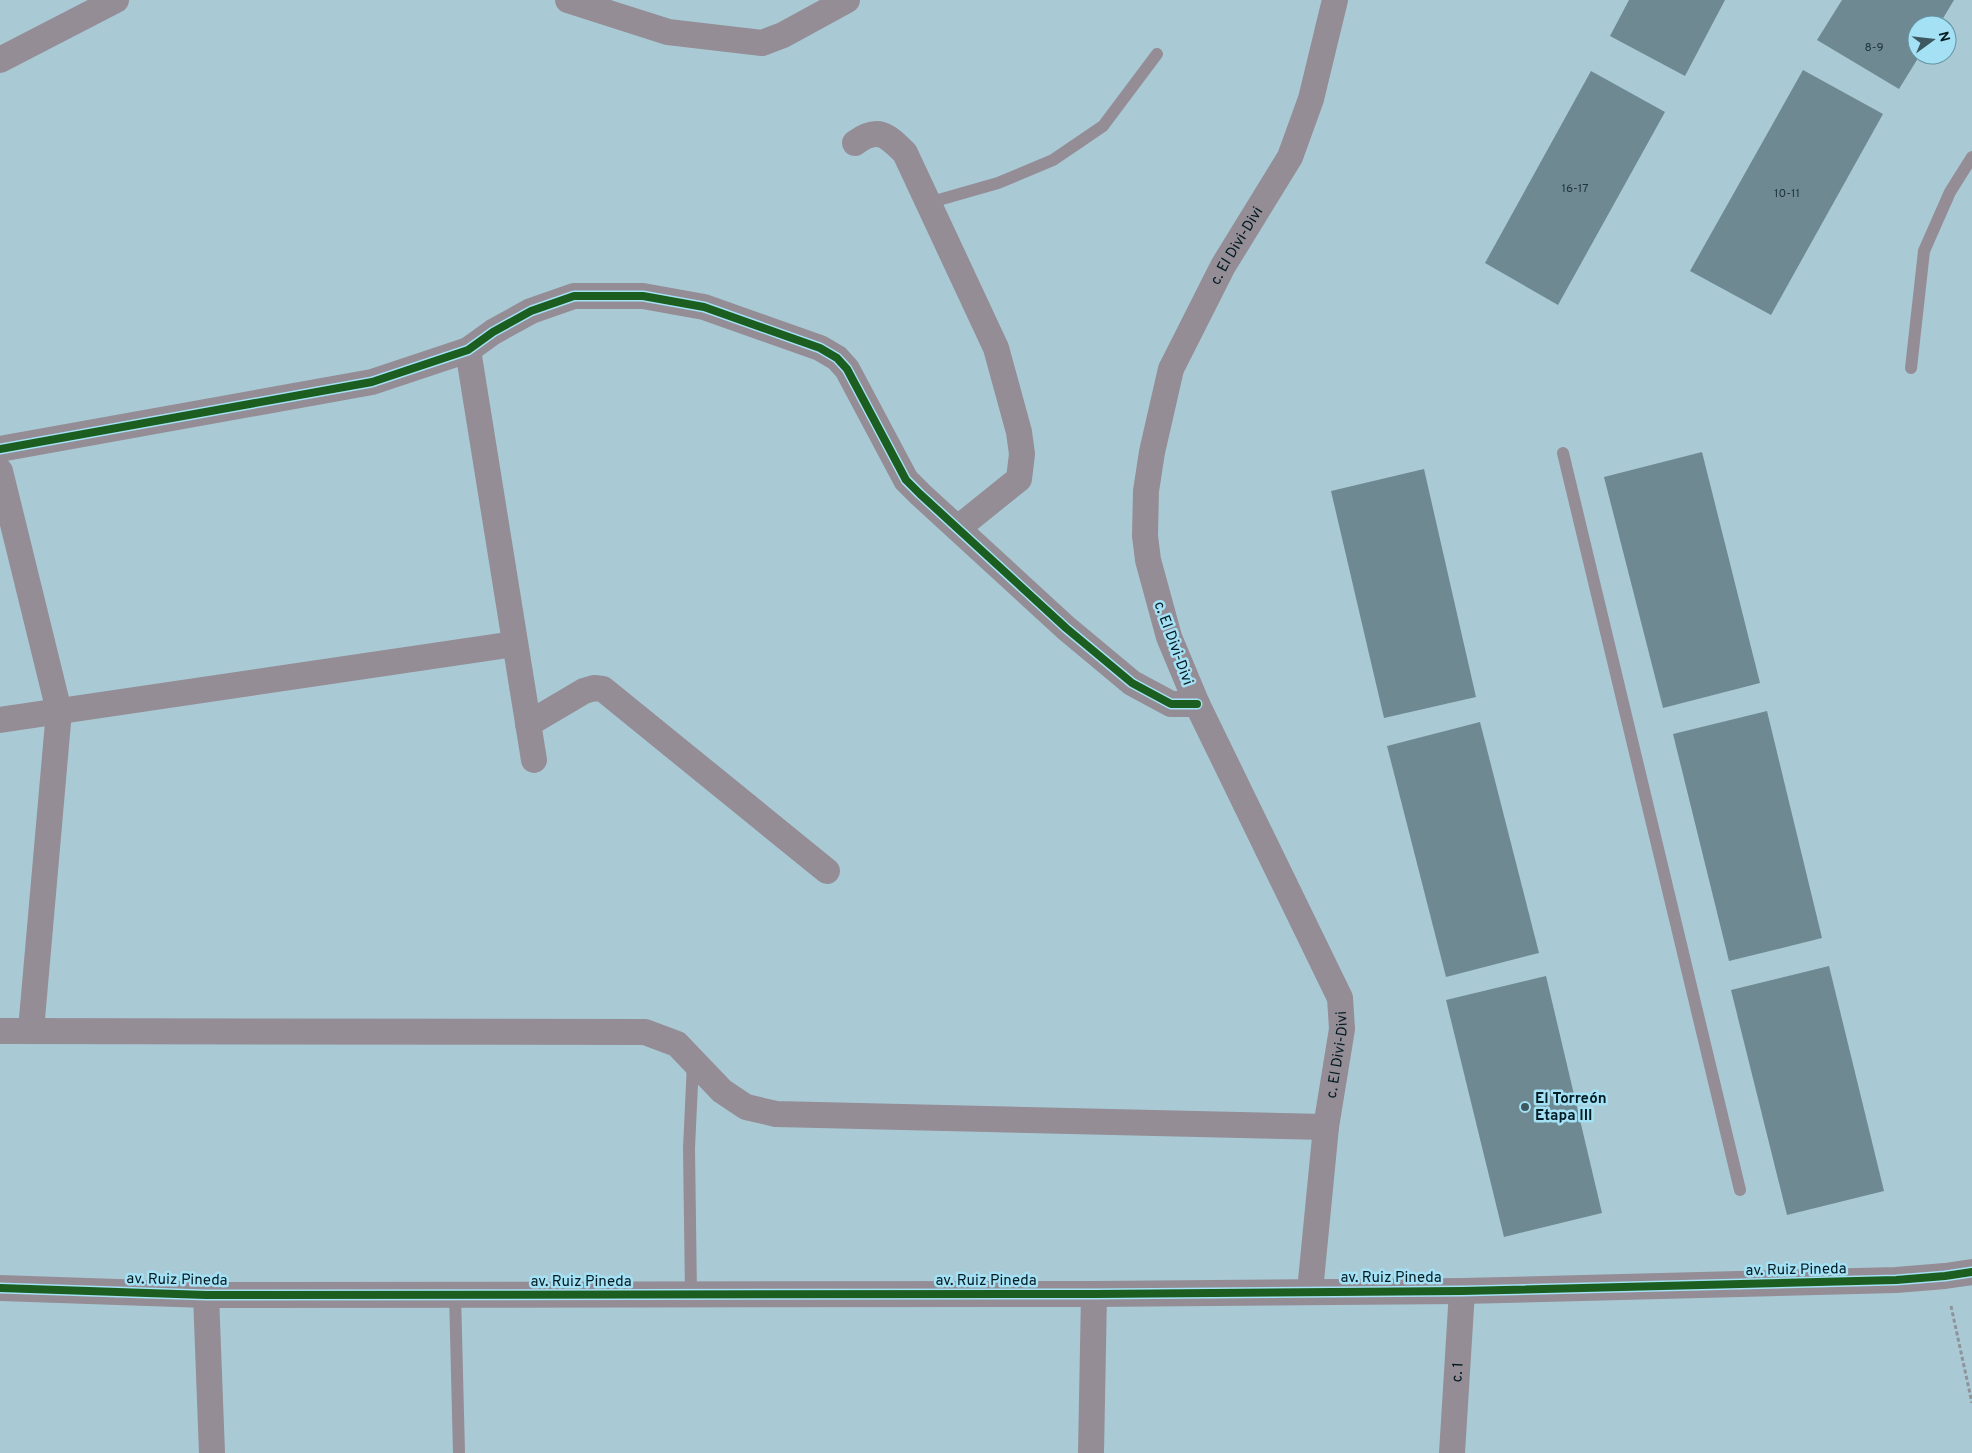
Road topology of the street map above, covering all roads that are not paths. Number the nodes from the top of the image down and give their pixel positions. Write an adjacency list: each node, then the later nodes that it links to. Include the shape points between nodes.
1 (116, 0): 6 (street)
2 (568, 0): 3 (street, via 663,31 762,43)
3 (847, 0)
4 (1335, 0): 17 (street, c. El Divi-Divi, via 1311,99 1290,157 1223,266 1171,369 1152,452 1146,491 1148,560 1169,637)
5 (1157, 54): 9 (lane, via 1103,126 1054,160 998,183)
6 (0, 60)
7 (855, 143): 9 (street, via 866,135 879,133 892,139 905,153)
8 (1972, 157): 11 (lane, via 1950,192 1924,251)
9 (928, 203): 15 (street, via 996,348 1022,454 1019,479 1014,485)
10 (468, 350): 12 (street, via 372,382); 15 (street, via 531,311 574,296 643,296 704,308 776,332 820,348 837,358 847,369 906,480); 16 (street)
11 (1911, 368)
12 (0, 449)
13 (1563, 453): 27 (lane)
14 (0, 471): 18 (street)
15 (958, 528): 17 (street, via 1066,628 1132,683 1170,704)
16 (514, 644): 18 (street); 20 (street)
17 (1197, 704): 26 (street, c. El Divi-Divi, via 1340,998 1342,1029)
18 (59, 712): 19 (street); 23 (street)
19 (0, 720)
20 (528, 724): 21 (street); 22 (street, via 584,691 603,688)
21 (534, 760)
22 (826, 871)
23 (31, 1030): 24 (street); 25 (street, via 645,1032 677,1044)
24 (0, 1031)
25 (694, 1060): 26 (street, via 722,1091 746,1107 776,1114); 33 (lane, via 689,1148)
26 (1326, 1127): 30 (street, c. El Divi-Divi)
27 (1740, 1190)
28 (1972, 1272): 31 (street, av. Ruiz Pineda, via 1896,1280)
29 (0, 1288): 35 (street, av. Ruiz Pineda)
30 (1310, 1291): 31 (street, av. Ruiz Pineda); 34 (street, av. Ruiz Pineda)
31 (1462, 1291): 40 (street, c. 1)
32 (455, 1294): 33 (street, av. Ruiz Pineda); 35 (street, av. Ruiz Pineda); 37 (lane)
33 (691, 1294): 34 (street, av. Ruiz Pineda)
34 (1094, 1294): 38 (street); 39 (street)
35 (206, 1295): 36 (street)
36 (212, 1453)
37 (459, 1453)
38 (1091, 1453)
39 (1096, 1453)
40 (1452, 1453)

